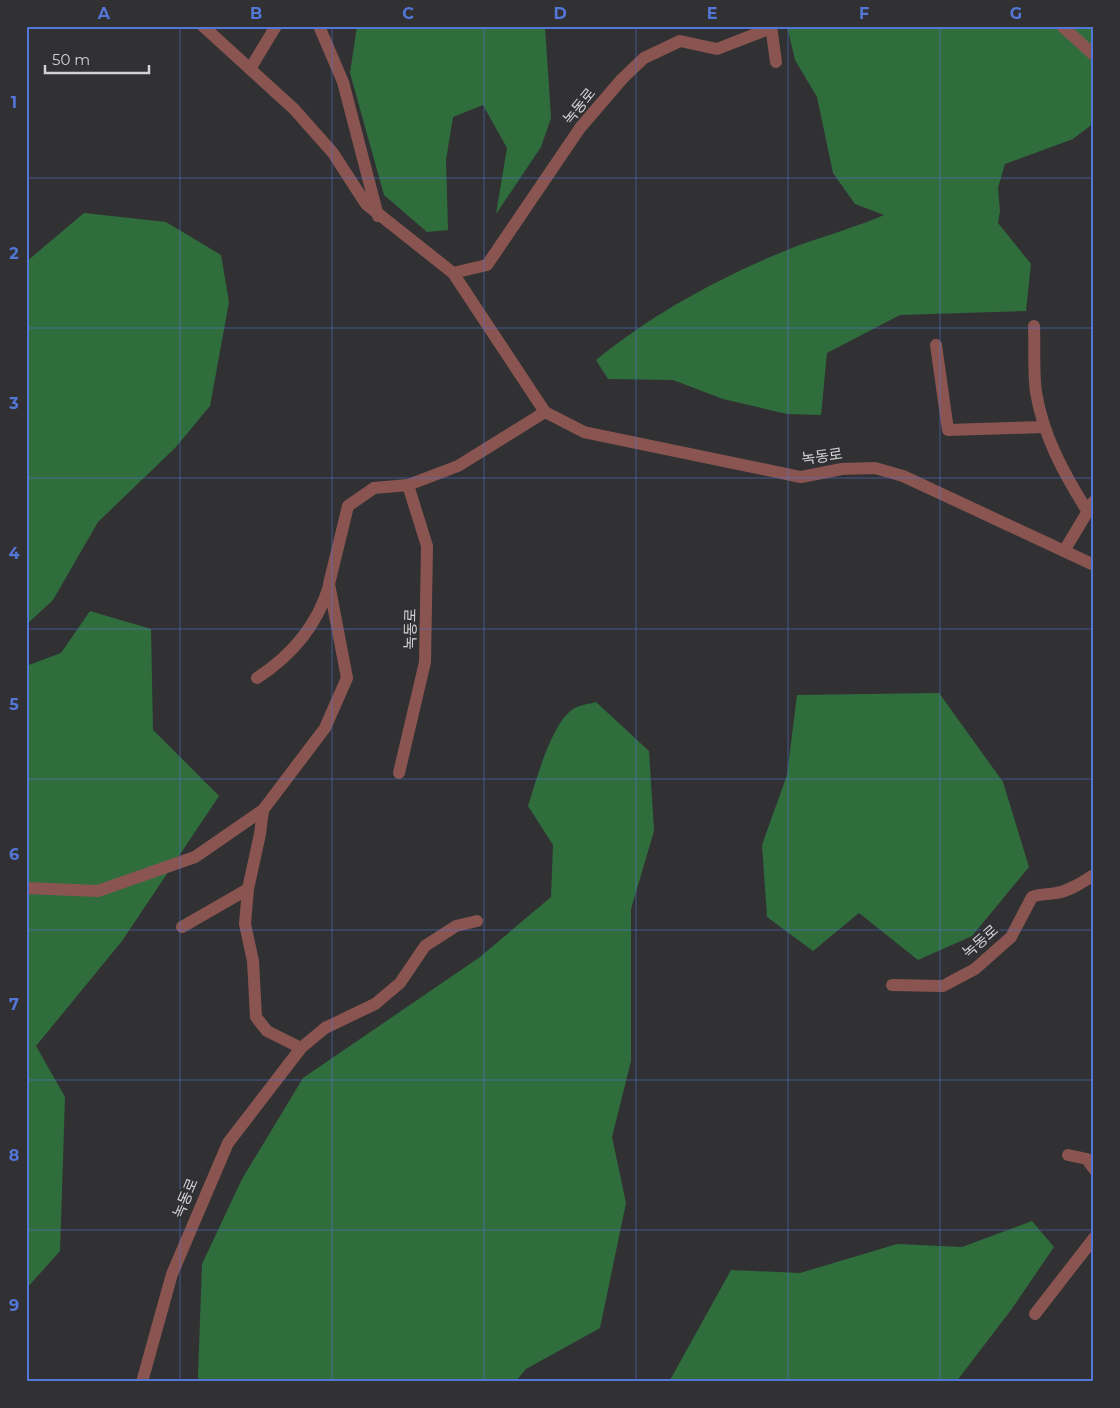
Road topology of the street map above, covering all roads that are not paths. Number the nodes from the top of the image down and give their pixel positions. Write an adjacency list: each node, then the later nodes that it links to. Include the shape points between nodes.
1 (203, 26): 8 (street, 녹동로)
2 (276, 26): 8 (street)
3 (319, 26): 9 (street, via 343,82)
4 (1062, 26): 6 (street)
5 (771, 27): 7 (street); 10 (street, 녹동로, via 717,49 680,41 644,58 622,78 580,128 486,264)
6 (1094, 55)
7 (776, 62)
8 (250, 69): 9 (street, 녹동로, via 294,108)
9 (378, 216): 10 (street, 녹동로)
10 (453, 273): 13 (street, 녹동로)
11 (1034, 326): 14 (street, via 1036,390)
12 (936, 345): 14 (street, via 948,430)
13 (545, 412): 15 (street, via 458,466); 17 (street, 녹동로, via 584,432 801,477 842,469 875,468 904,476)
14 (1044, 427): 16 (street, via 1066,477)
15 (408, 485): 19 (street, via 374,488 348,506); 21 (street, 녹동로, via 427,546 425,662)
16 (1091, 506): 17 (street)
17 (1064, 551): 18 (street, 녹동로)
18 (1094, 565)
19 (329, 584): 20 (street, via 324,602 300,642 279,664); 22 (street, via 347,678 325,728)
20 (257, 678)
21 (399, 773)
22 (263, 810): 24 (street, via 195,858 98,891); 25 (street)
23 (1094, 875): 28 (street, 녹동로, via 1067,891 1032,896 1011,937 975,969 943,986)
24 (26, 888)
25 (248, 889): 27 (street); 29 (street, via 245,924 253,961 256,1017 267,1031)
26 (477, 921): 29 (street, 녹동로, via 456,926 426,946 400,983 375,1004 325,1028)
27 (182, 928)
28 (892, 985)
29 (301, 1048): 34 (street, 녹동로, via 228,1143 172,1274)
30 (1068, 1155): 31 (street, via 1087,1160)
31 (1094, 1169)
32 (1094, 1238): 33 (street)
33 (1035, 1314)
34 (142, 1382)

